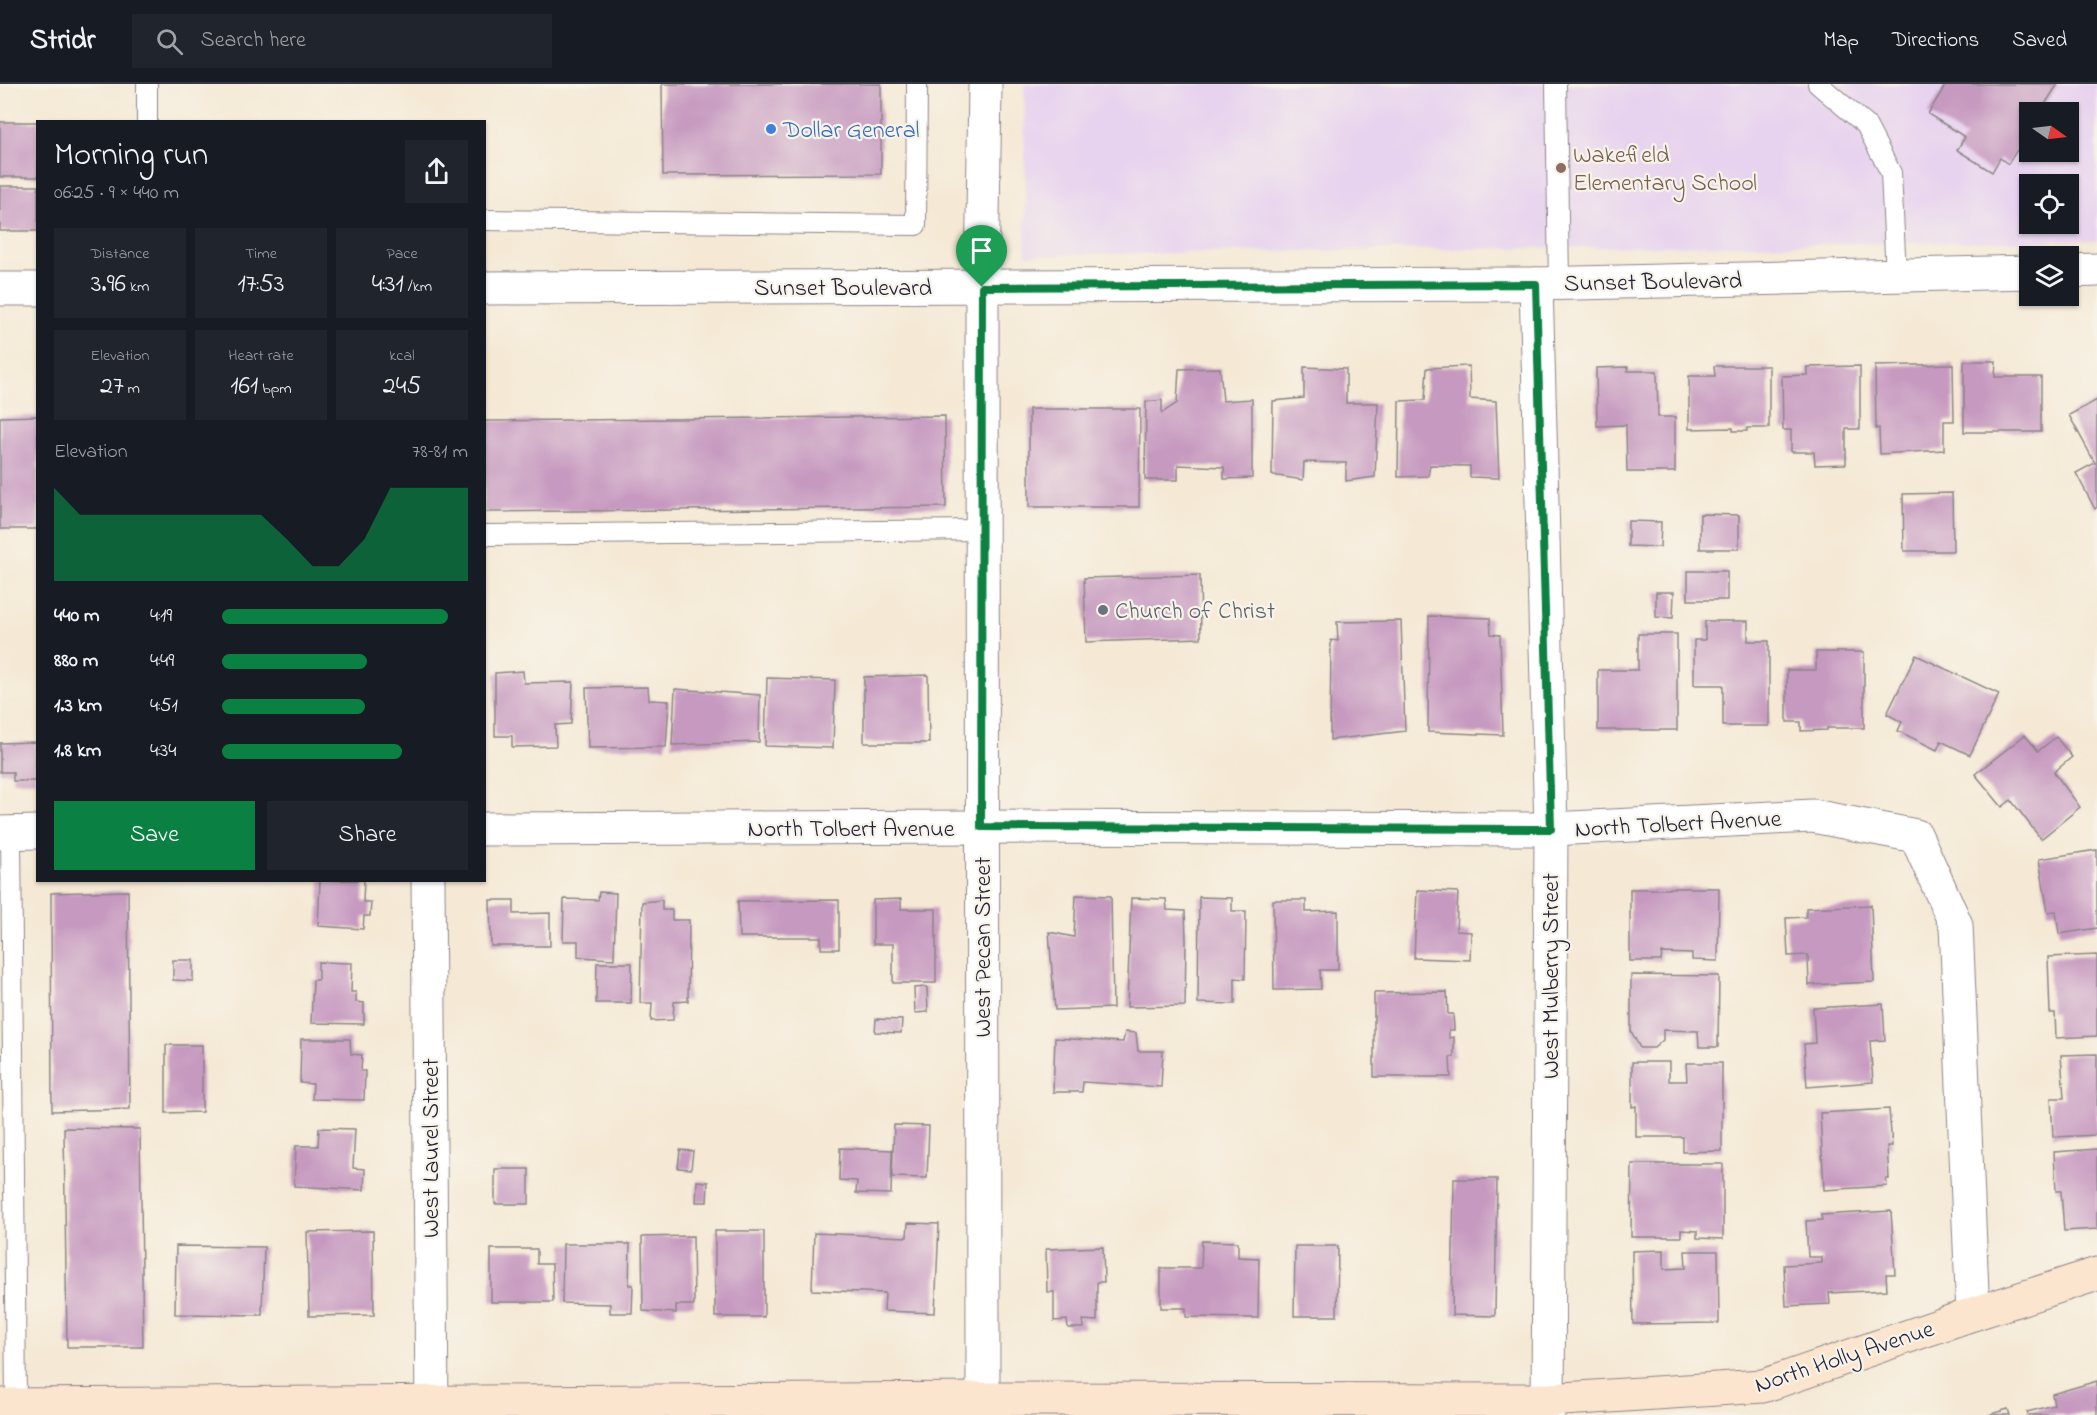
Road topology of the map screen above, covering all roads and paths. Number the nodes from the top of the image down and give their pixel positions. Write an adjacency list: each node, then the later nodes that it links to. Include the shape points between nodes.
1 (147, 84): 6 (lane)
2 (917, 84): 7 (lane, via 916,225)
3 (985, 84): 13 (street, West Pecan Street)
4 (1556, 84): 12 (lane)
5 (1818, 84): 11 (lane, via 1866,126 1891,173)
6 (147, 120)
7 (486, 220)
8 (2079, 270): 9 (street)
9 (2097, 270)
10 (2019, 272): 11 (street, Sunset Boulevard)
11 (1896, 275): 12 (street, Sunset Boulevard)
12 (1548, 284): 13 (street, Sunset Boulevard); 21 (street, West Mulberry Street)
13 (982, 287): 14 (street, Sunset Boulevard); 17 (street, West Pecan Street)
14 (486, 288)
15 (0, 289): 16 (street)
16 (36, 289)
17 (982, 530): 18 (lane); 19 (street, West Pecan Street)
18 (486, 535)
19 (981, 827): 20 (street, North Tolbert Avenue); 21 (street, North Tolbert Avenue); 27 (street, West Pecan Street)
20 (486, 829)
21 (1551, 829): 25 (street, North Tolbert Avenue, via 1813,816 1916,837 1956,924); 28 (street, West Mulberry Street)
22 (16, 833): 26 (lane)
23 (428, 882): 29 (street, West Laurel Street)
24 (2097, 1274): 25 (street, North Holly Avenue)
25 (1973, 1314): 28 (street, North Holly Avenue, via 1763,1386)
26 (8, 1405): 29 (street, North Holly Avenue)
27 (983, 1407): 28 (street, North Holly Avenue); 29 (street, North Holly Avenue)
28 (1548, 1407)
29 (432, 1409)

